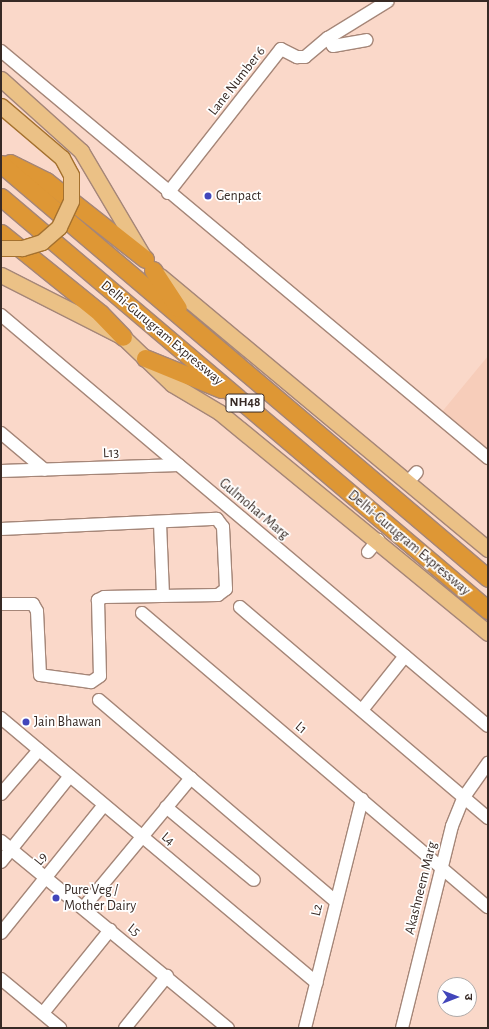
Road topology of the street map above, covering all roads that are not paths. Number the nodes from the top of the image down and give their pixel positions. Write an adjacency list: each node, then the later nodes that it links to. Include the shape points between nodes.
1 (388, 1): 2 (street, Lane Number 6)
2 (328, 38): 3 (street, via 333,46); 9 (street, Lane Number 6, via 304,57 297,57 281,49)
3 (366, 40)
4 (1, 51): 9 (street)
5 (1, 79): 13 (main road, via 81,151)
6 (1, 106): 12 (main road, bridge, via 62,158 71,175 72,201 59,228 42,242 22,248)
7 (1, 158): 13 (highway, via 46,181)
8 (1, 164): 16 (highway, Delhi-Gurugram Expressway / NH48)
9 (168, 193): 21 (street)
10 (1, 197): 19 (highway, Delhi-Gurugram Expressway / NH48)
11 (1, 233): 17 (highway, via 100,312)
12 (1, 248)
13 (149, 265): 16 (highway); 28 (main road, via 413,477)
14 (1, 275): 17 (main road)
15 (1, 315): 22 (street, Gulmohar Marg)
16 (190, 326): 30 (highway, Delhi-Gurugram Expressway / NH48)
17 (123, 337): 18 (main road)
18 (145, 358): 19 (highway); 27 (main road, via 172,384 219,412)
19 (234, 394): 34 (highway, Delhi-Gurugram Expressway / NH48)
20 (1, 433): 23 (street)
21 (488, 458)
22 (179, 465): 23 (street, L13); 37 (street, Gulmohar Marg)
23 (45, 470): 24 (street, L13)
24 (1, 471)
25 (160, 523): 26 (street); 31 (street); 31 (street, via 221,522 226,589 218,595)
26 (1, 530)
27 (378, 540): 29 (street); 36 (main road)
28 (488, 549)
29 (368, 552)
30 (488, 578)
31 (163, 595): 32 (street, via 104,597 98,600 100,676 91,682 40,675 37,611 33,604)
32 (1, 604)
33 (240, 607): 39 (street)
34 (488, 610)
35 (142, 613): 48 (street, L1)
36 (488, 633)
37 (405, 656): 39 (street); 41 (street, Gulmohar Marg)
38 (99, 700): 45 (street)
39 (362, 710): 47 (street)
40 (1, 718): 42 (street, L4)
41 (488, 726)
42 (39, 750): 44 (street, L4); 46 (street)
43 (488, 763): 47 (street, Akashneem Marg)
44 (70, 776): 49 (street, L4); 54 (street)
45 (191, 778): 50 (street); 59 (street)
46 (1, 794)
47 (464, 797): 51 (street); 56 (street, Akashneem Marg, via 452,826)
48 (362, 799): 56 (street, L1); 59 (street, L2)
49 (104, 805): 52 (street, L4); 57 (street, L9)
50 (166, 807): 52 (street); 58 (street)
51 (488, 818)
52 (141, 836): 61 (street); 66 (street, L4)
53 (1, 841): 54 (street, L5)
54 (11, 849): 55 (street); 57 (street, L5)
55 (1, 862)
56 (441, 865): 60 (street, L1); 72 (street, Akashneem Marg)
57 (46, 877): 61 (street, L5); 63 (street, L9)
58 (254, 880)
59 (335, 901): 66 (street, L2)
60 (488, 907)
61 (83, 908): 62 (street, L5)
62 (110, 930): 64 (street, L5); 67 (street)
63 (1, 933)
64 (167, 976): 69 (street); 70 (street, L5)
65 (1, 979): 67 (street)
66 (316, 983): 71 (street, L2)
67 (43, 1013): 68 (street)
68 (60, 1028)
69 (125, 1028)
70 (228, 1028)
71 (305, 1028)
72 (402, 1028)

